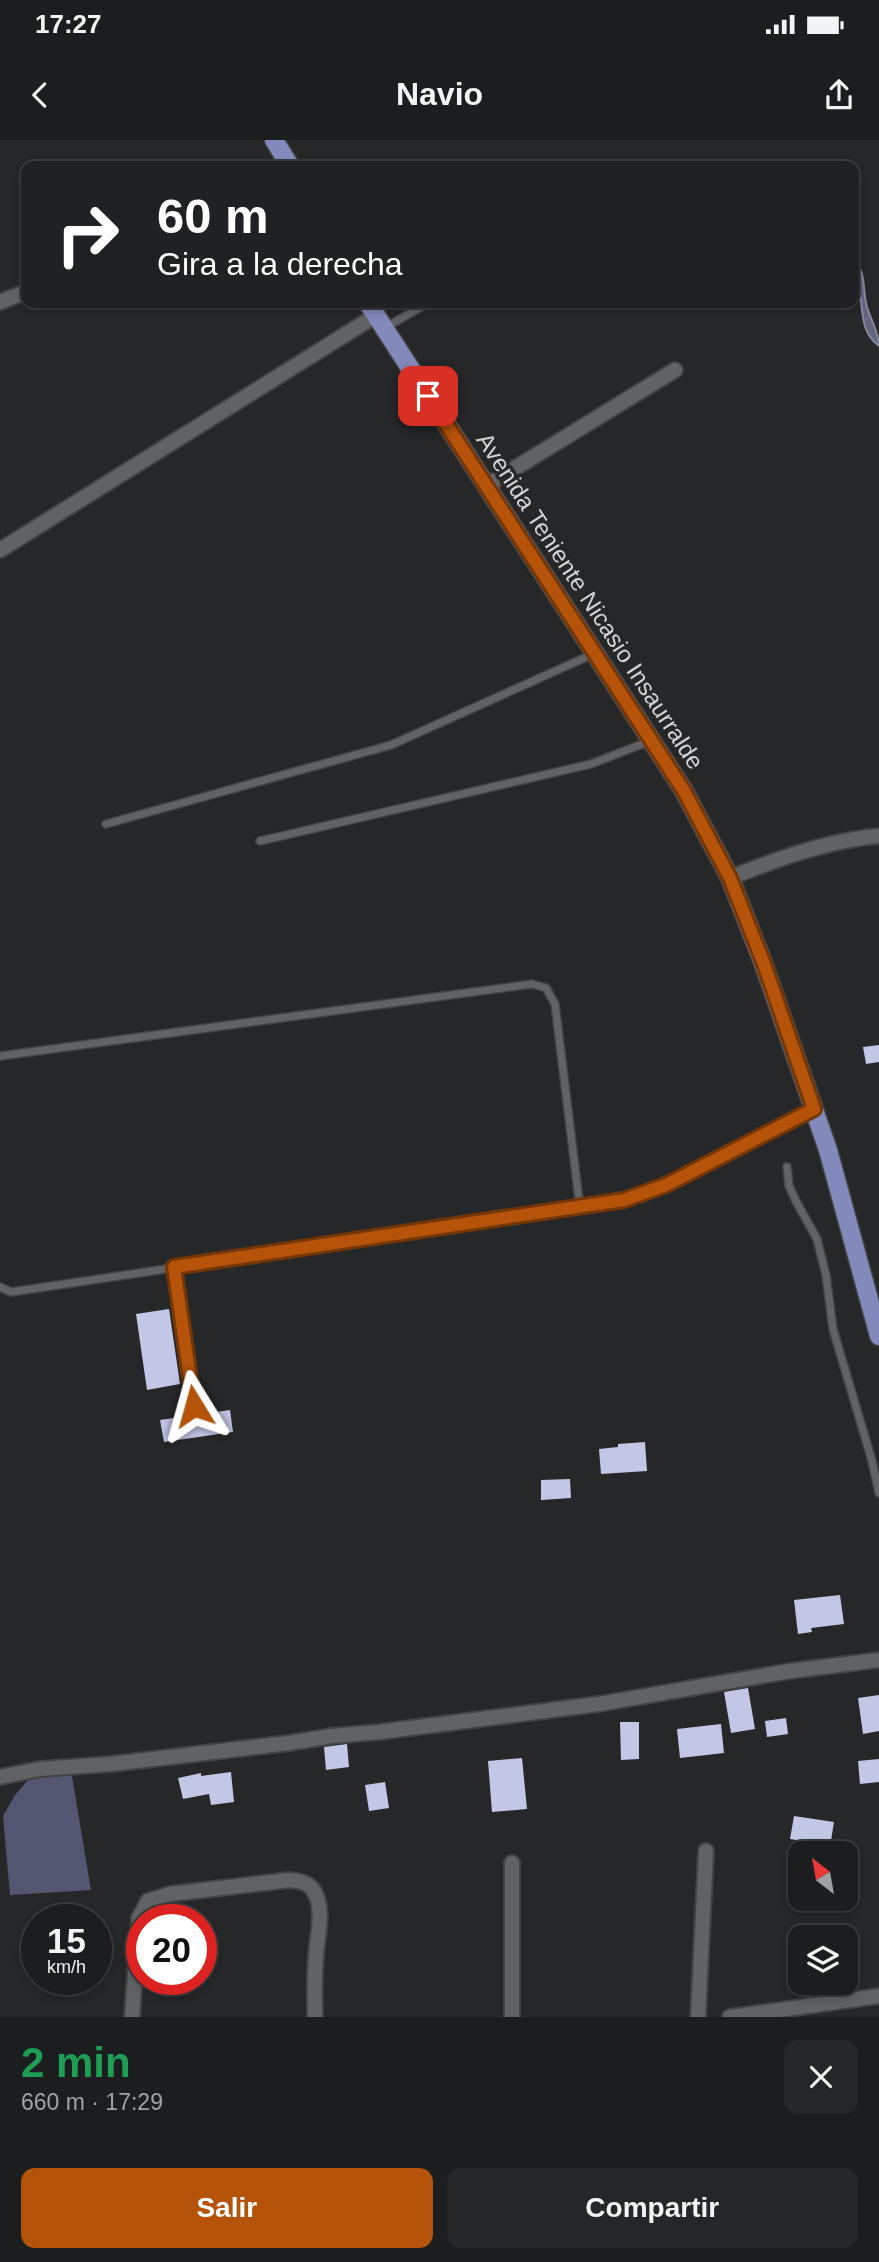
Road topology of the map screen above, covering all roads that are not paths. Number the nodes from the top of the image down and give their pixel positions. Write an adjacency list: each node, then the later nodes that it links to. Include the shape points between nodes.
1 (274, 140): 2 (main road)
2 (287, 161)
3 (21, 294): 4 (street)
4 (0, 302)
5 (408, 308): 6 (lane)
6 (375, 316): 8 (main road, Avenida Teniente Nicasio Insaurralde); 9 (street)
7 (675, 370): 8 (street)
8 (486, 486): 10 (main road, Avenida Teniente Nicasio Insaurralde)
9 (0, 550)
10 (594, 653): 11 (main road, Avenida Teniente Nicasio Insaurralde); 12 (lane, via 391,745)
11 (651, 741): 14 (lane, via 591,764); 15 (main road, Avenida Teniente Nicasio Insaurralde, via 684,791)
12 (106, 824)
13 (879, 836): 15 (street, via 804,851)
14 (260, 841)
15 (730, 878): 17 (main road, Avenida Teniente Nicasio Insaurralde)
16 (0, 1056): 19 (lane, via 532,984 546,988 555,1004)
17 (814, 1109): 19 (lane, via 666,1185 624,1200); 22 (main road, Avenida Teniente Nicasio Insaurralde)
18 (787, 1167): 24 (lane, via 793,1195 817,1239 833,1329)
19 (580, 1208): 20 (lane)
20 (174, 1267): 21 (lane, via 11,1292); 23 (lane)
21 (0, 1287)
22 (879, 1336)
23 (194, 1406)
24 (879, 1493)
25 (879, 1660): 26 (street, via 599,1704)
26 (0, 1777)
27 (706, 1851): 33 (street)
28 (512, 1863): 32 (street)
29 (879, 1996): 34 (street)
30 (132, 2017): 31 (street, via 139,1918 148,1901 170,1894 289,1880 303,1881 312,1889 320,1912)
31 (315, 2017)
32 (512, 2017)
33 (698, 2017)
34 (730, 2017)

